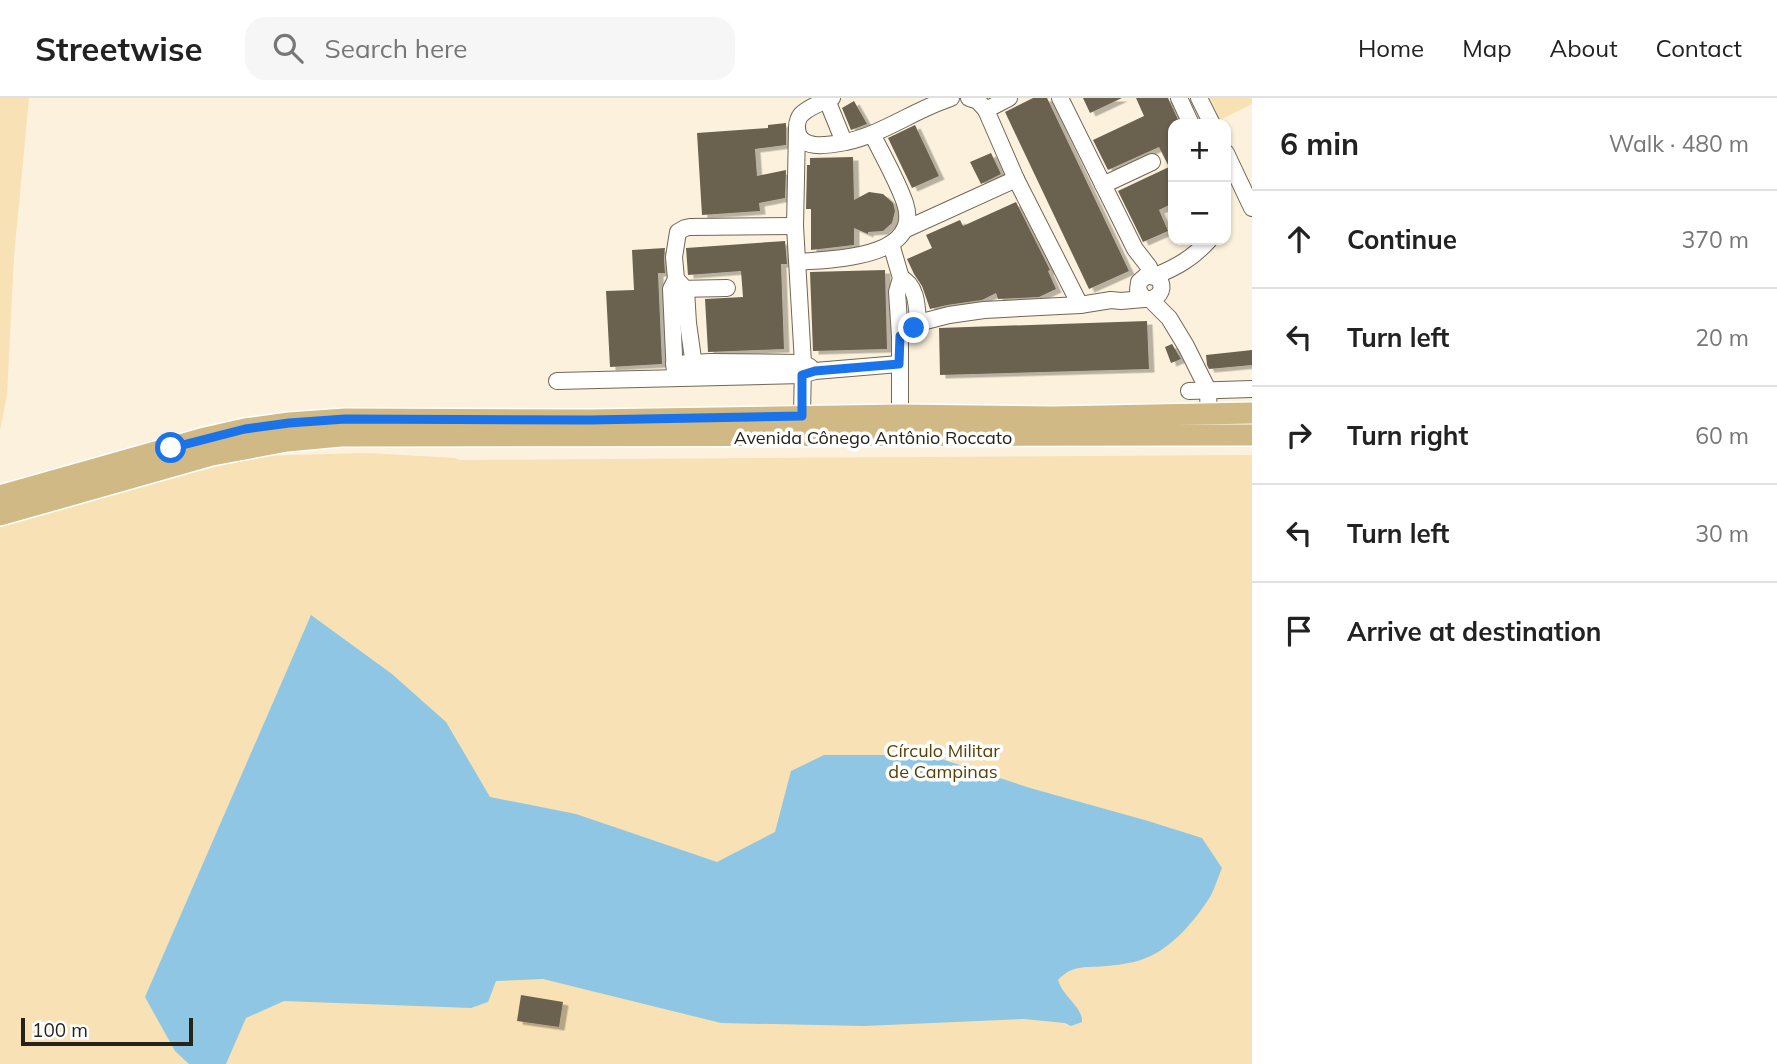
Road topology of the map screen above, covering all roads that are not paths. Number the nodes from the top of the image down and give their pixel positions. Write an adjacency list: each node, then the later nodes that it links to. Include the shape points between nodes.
1 (969, 98): 8 (street)
2 (1009, 98): 8 (street)
3 (1060, 98): 17 (street)
4 (1179, 98): 9 (street)
5 (1199, 98): 10 (street)
6 (830, 99): 11 (street, via 803,113); 13 (street)
7 (944, 99): 12 (street)
8 (986, 110): 16 (street)
9 (1189, 119)
10 (1210, 119)
11 (797, 130): 13 (street, via 802,140 813,145); 19 (street)
12 (873, 134): 13 (street); 20 (street, via 905,203)
13 (844, 142)
14 (1152, 162): 17 (street)
15 (1231, 164): 18 (street)
16 (1016, 179): 20 (street); 28 (street)
17 (1102, 185): 25 (street, via 1146,262)
18 (1252, 208)
19 (795, 226): 23 (street); 26 (street, via 685,228 678,232 674,257)
20 (904, 230): 21 (street)
21 (891, 244): 23 (street, via 859,256); 24 (street)
22 (1204, 245): 25 (street)
23 (799, 262): 32 (street)
24 (901, 278): 29 (street, via 913,289); 30 (street, via 897,292)
25 (1153, 284): 28 (street, via 1111,300); 37 (street, via 1164,314)
26 (678, 286): 27 (street); 33 (street); 34 (street)
27 (727, 288)
28 (1080, 305): 29 (street, via 984,310)
29 (918, 323): 30 (street)
30 (900, 336): 31 (street)
31 (899, 364): 32 (street); 40 (street)
32 (807, 369): 34 (street); 41 (street)
33 (674, 370): 34 (street); 35 (street)
34 (694, 370)
35 (557, 381)
36 (1252, 389): 37 (street)
37 (1208, 390): 38 (street); 42 (street)
38 (1189, 391)
39 (1252, 413): 42 (main road, Avenida Cônego Antônio Roccato)
40 (900, 415): 41 (main road, Avenida Cônego Antônio Roccato); 42 (main road, Avenida Cônego Antônio Roccato)
41 (802, 416): 44 (main road, Avenida Cônego Antônio Roccato, via 289,423 201,439)
42 (1209, 425): 43 (main road, Avenida Cônego Antônio Roccato); 45 (main road, Avenida Cônego Antônio Roccato, via 341,436 212,455)
43 (1252, 435)
44 (0, 496)
45 (0, 515)

